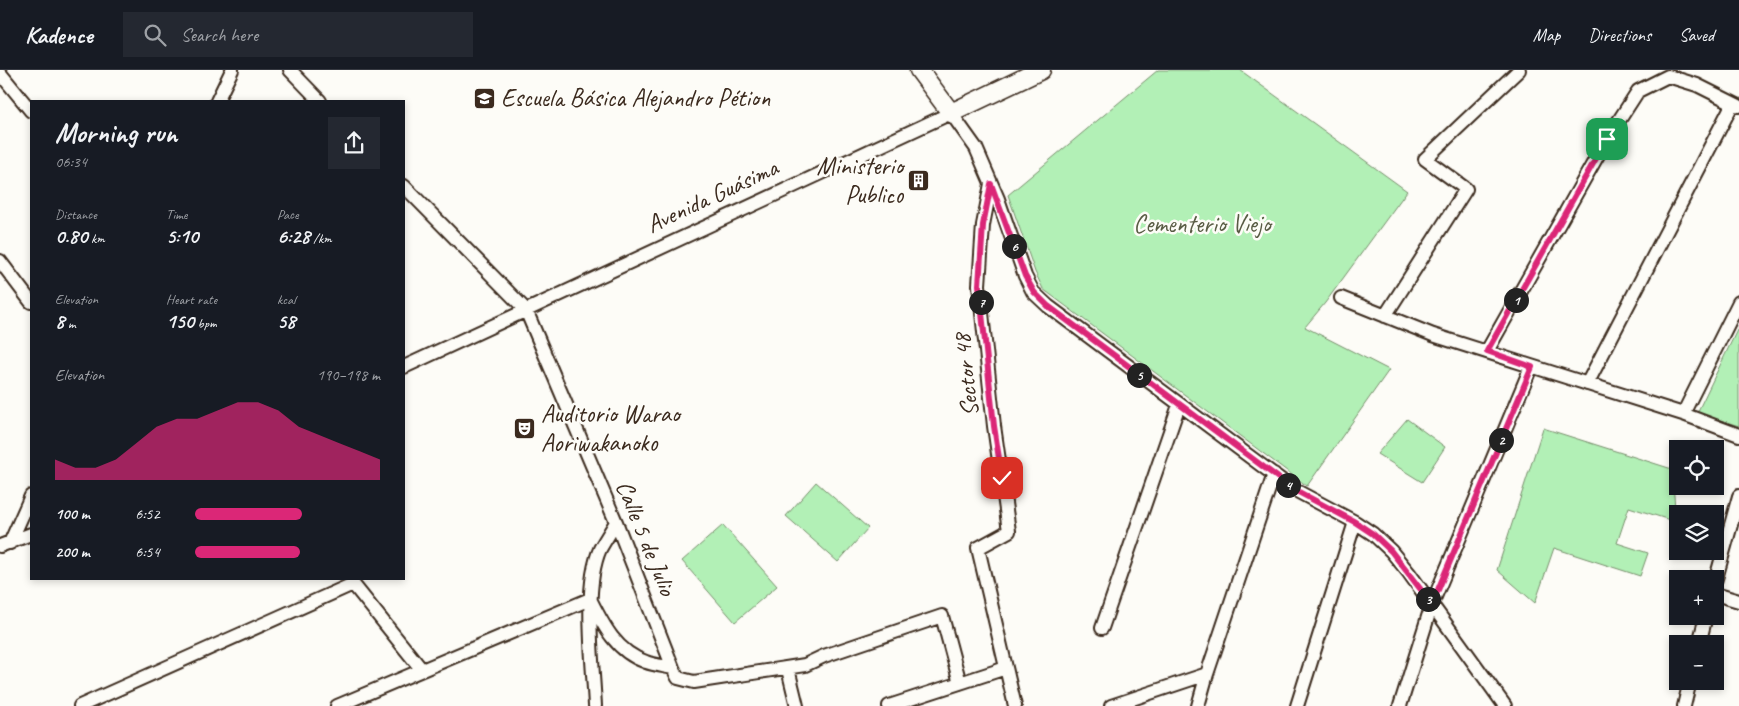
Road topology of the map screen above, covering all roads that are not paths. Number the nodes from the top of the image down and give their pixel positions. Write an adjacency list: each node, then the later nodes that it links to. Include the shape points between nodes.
1 (232, 70): 8 (street)
2 (308, 70): 6 (street)
3 (919, 70): 12 (main road)
4 (1041, 70): 12 (main road, Avenida Guásima)
5 (1519, 70): 20 (street, via 1425,159 1466,189)
6 (293, 73): 9 (street)
7 (0, 74): 11 (street)
8 (217, 100)
9 (319, 100)
10 (1736, 104): 21 (street, via 1697,85 1668,76 1638,91 1607,139); 24 (street)
11 (30, 110)
12 (951, 113): 13 (street, via 976,148); 19 (street, Avenida Guásima)
13 (991, 184): 25 (street, via 1034,292); 42 (street, Sector 48, via 983,225 979,285 1009,531 978,548)
14 (405, 187): 19 (street, Calle 5 de Julio)
15 (0, 261): 17 (street)
16 (1341, 298): 20 (street)
17 (30, 301)
18 (1739, 302): 26 (street)
19 (526, 310): 22 (street, Avenida Guásima); 31 (street, Calle 5 de Julio)
20 (1385, 316): 21 (street)
21 (1487, 351): 23 (street)
22 (405, 367)
23 (1532, 367): 24 (street); 39 (street)
24 (1587, 384): 26 (street)
25 (1179, 405): 28 (street); 40 (street)
26 (1683, 414): 27 (street)
27 (1739, 435)
28 (1274, 474): 32 (street, via 1293,489); 45 (street)
29 (1739, 496): 35 (street)
30 (30, 498): 34 (street)
31 (616, 522): 37 (street, via 600,550); 41 (street, Calle 5 de Julio)
32 (1355, 522): 39 (street, via 1391,551); 57 (street)
33 (30, 534): 34 (street)
34 (5, 544)
35 (1718, 570)
36 (1724, 597): 38 (street)
37 (590, 599): 41 (street, via 620,648 644,662); 44 (street); 51 (street)
38 (1739, 602)
39 (1432, 604): 48 (street); 58 (street)
40 (1102, 628)
41 (672, 668): 43 (street, via 678,678 694,682)
42 (1006, 668): 46 (street); 54 (street)
43 (788, 669): 46 (street, via 942,616); 52 (street)
44 (422, 670): 49 (street, via 353,584); 50 (street)
45 (1207, 674): 55 (street); 56 (street)
46 (960, 683): 53 (street)
47 (1688, 690): 59 (street)
48 (1503, 705)
49 (80, 706)
50 (337, 706)
51 (596, 706)
52 (797, 706)
53 (889, 706)
54 (1015, 706)
55 (1111, 706)
56 (1198, 706)
57 (1298, 706)
58 (1400, 706)
59 (1684, 706)

